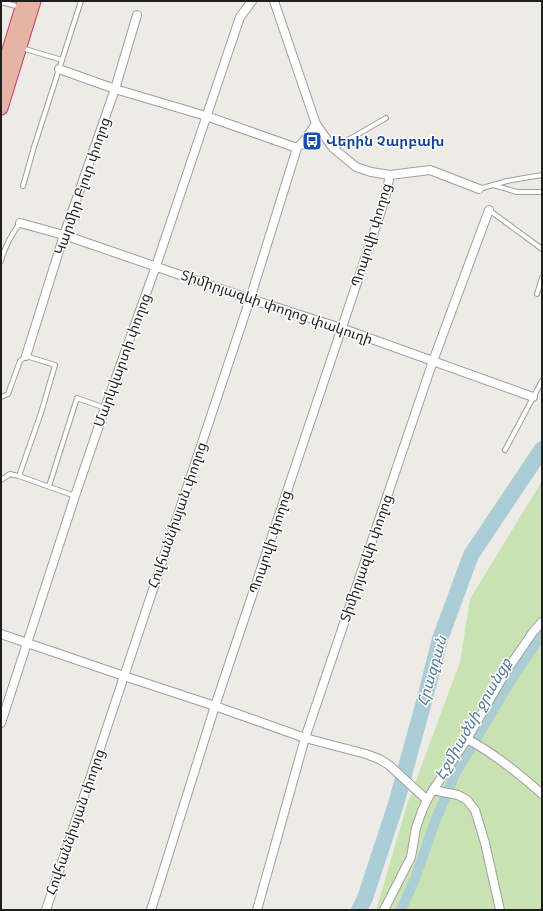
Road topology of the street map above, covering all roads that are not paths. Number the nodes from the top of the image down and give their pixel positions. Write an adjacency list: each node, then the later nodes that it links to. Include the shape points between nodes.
1 (34, 1): 8 (highway)
2 (81, 1): 9 (lane)
3 (252, 1): 14 (street, Մարկվարտի փողոց, via 240,17)
4 (274, 1): 16 (street)
5 (1, 2): 6 (lane)
6 (23, 4): 11 (highway)
7 (137, 15): 12 (street, Կարմիր Բլուր փողոց)
8 (20, 47): 9 (lane); 13 (highway)
9 (62, 60): 10 (lane)
10 (59, 69): 12 (street); 22 (lane)
11 (1, 76)
12 (115, 89): 14 (street); 27 (street, Կարմիր Բլուր փողոց)
13 (1, 108)
14 (206, 116): 17 (street); 31 (street, Մարկվարտի փողոց)
15 (386, 118): 18 (lane)
16 (316, 124): 17 (street, Հովհաննիսյան փողոց); 18 (street)
17 (297, 148): 34 (street, Հովհաննիսյան փողոց)
18 (333, 148): 19 (street, via 356,167)
19 (390, 175): 23 (street, via 430,170); 35 (street, Պոպովի փողոց, via 382,208)
20 (542, 175): 21 (lane)
21 (493, 185): 23 (lane); 24 (lane, via 517,192)
22 (23, 186)
23 (479, 188)
24 (542, 192)
25 (489, 210): 28 (lane); 37 (street, Տիմիրյազևի փողոց)
26 (20, 222): 27 (street, Տիմիրյազևի փողոց փակուղի); 29 (lane)
27 (64, 235): 31 (street, Տիմիրյազևի փողոց փակուղի); 36 (street, Կարմիր Բլուր փողոց)
28 (542, 249)
29 (2, 254): 30 (lane)
30 (1, 261)
31 (156, 266): 34 (street, Տիմիրյազևի փողոց փակուղի); 41 (street, Մարկվարտի փողոց)
32 (542, 278): 33 (lane)
33 (537, 294)
34 (250, 299): 35 (street, Տիմիրյազևի փողոց փակուղի); 50 (street, Հովհաննիսյան փողոց)
35 (341, 328): 37 (street, Տիմիրյազևի փողոց փակուղի); 51 (street, Պոպովի փողոց)
36 (26, 356): 39 (lane, via 20,361 8,394); 43 (lane, via 55,365)
37 (433, 361): 40 (street, Տիմիրյազևի փողոց փակուղի); 53 (street, Տիմիրյազևի փողոց)
38 (542, 381): 40 (lane)
39 (1, 397)
40 (533, 397): 42 (lane)
41 (105, 408): 45 (lane, via 77,398); 46 (street, Մարկվարտի փողոց)
42 (505, 450)
43 (19, 476): 44 (lane, via 10,474); 45 (lane)
44 (1, 480)
45 (48, 486): 46 (lane)
46 (75, 496): 49 (street, Մարկվարտի փողոց)
47 (542, 622): 54 (street, via 507,670)
48 (1, 634): 49 (street)
49 (27, 643): 50 (street); 52 (street, Մարկվարտի փողոց)
50 (124, 676): 51 (street); 58 (street, Հովհաննիսյան փողոց)
51 (215, 706): 53 (street); 59 (street, Պոպովի փողոց)
52 (1, 722)
53 (305, 738): 57 (street, via 379,759); 60 (street, Տիմիրյազևի փողոց)
54 (467, 738): 55 (street); 56 (street, via 517,772)
55 (433, 790): 57 (street); 62 (street, via 458,795 467,800 475,810)
56 (542, 794)
57 (427, 800): 61 (street, via 416,828 411,858)
58 (46, 910)
59 (151, 910)
60 (257, 910)
61 (384, 910)
62 (500, 910)

